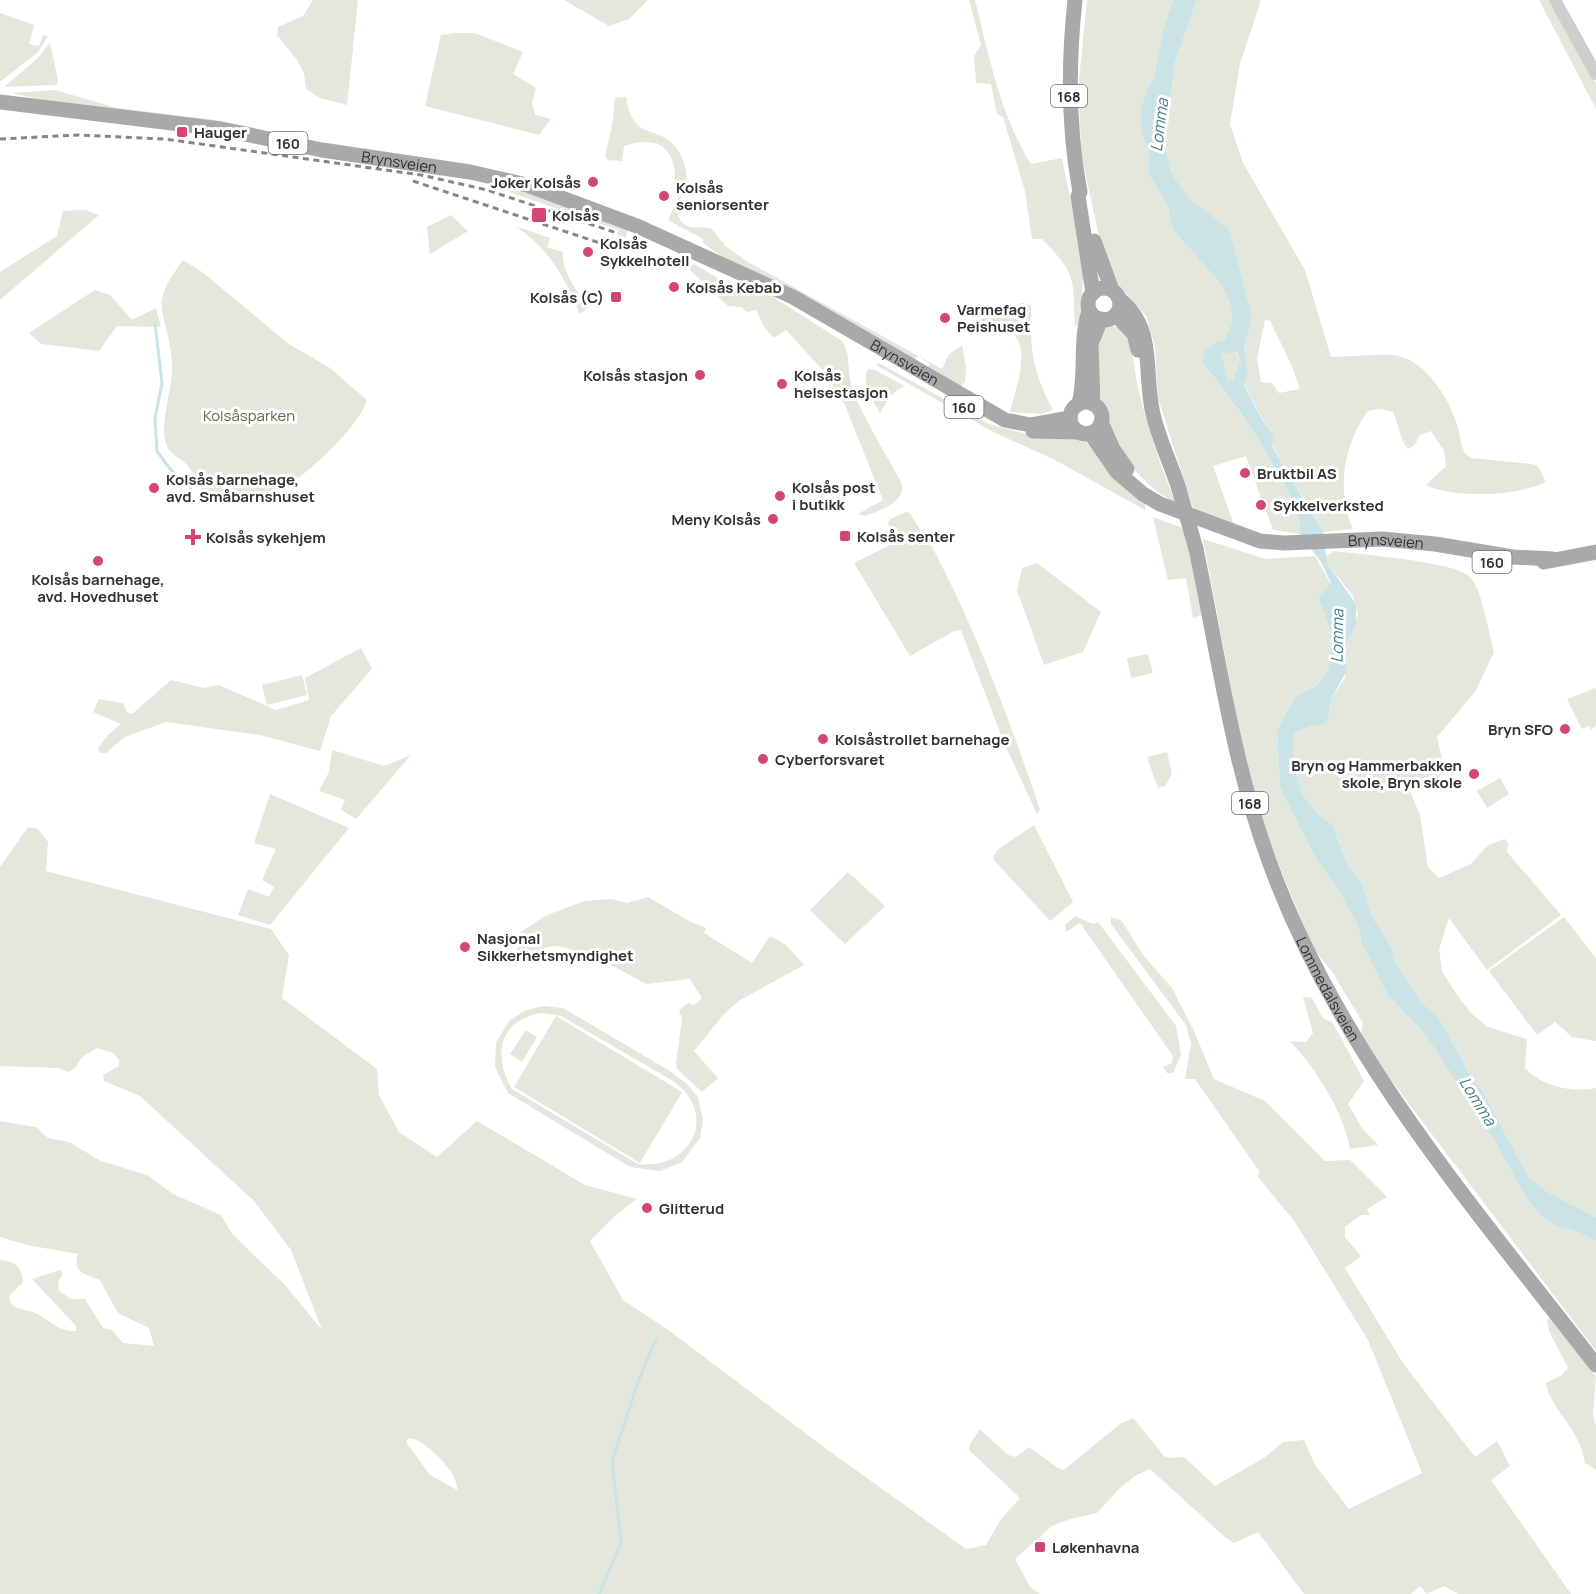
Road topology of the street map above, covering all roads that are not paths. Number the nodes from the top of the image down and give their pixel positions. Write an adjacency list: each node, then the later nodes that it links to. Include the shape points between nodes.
1 (1075, 0): 5 (main road, 168, via 1069,109)
2 (1555, 0): 3 (street)
3 (1596, 74)
4 (0, 102): 7 (main road, Brynsveien / 160, via 222,129 517,183 637,226)
5 (1080, 192): 6 (main road, 168, via 1077,196); 8 (main road, 168)
6 (1093, 292): 8 (main road, via 1100,288); 9 (main road, 168, via 1089,300)
7 (779, 293): 12 (main road, Brynsveien / 160, via 832,318 1005,420 1031,425); 14 (main road, Brynsveien / 160, via 878,357 984,418 1035,431)
8 (1116, 294): 9 (main road, 168); 11 (main road, 168, via 1133,310 1143,330)
9 (1102, 315): 10 (main road, 168, via 1082,342); 11 (main road, 168, via 1130,328 1136,339 1144,392)
10 (1086, 404): 12 (main road); 13 (main road, 160, via 1099,409)
11 (1152, 408): 17 (main road, Lommedalsveien / 168, bridge, via 1196,549 1258,830 1297,929 1354,1040 1413,1126)
12 (1070, 418): 14 (main road, 160, via 1072,426)
13 (1101, 422): 14 (main road, via 1095,431); 15 (main road, 160, via 1125,467)
14 (1085, 433): 15 (main road, 160, via 1130,485)
15 (1175, 509): 16 (main road, Brynsveien / 160, via 1243,536 1278,543 1382,539 1433,545 1498,564 1527,565)
16 (1596, 552)
17 (1596, 1365)

